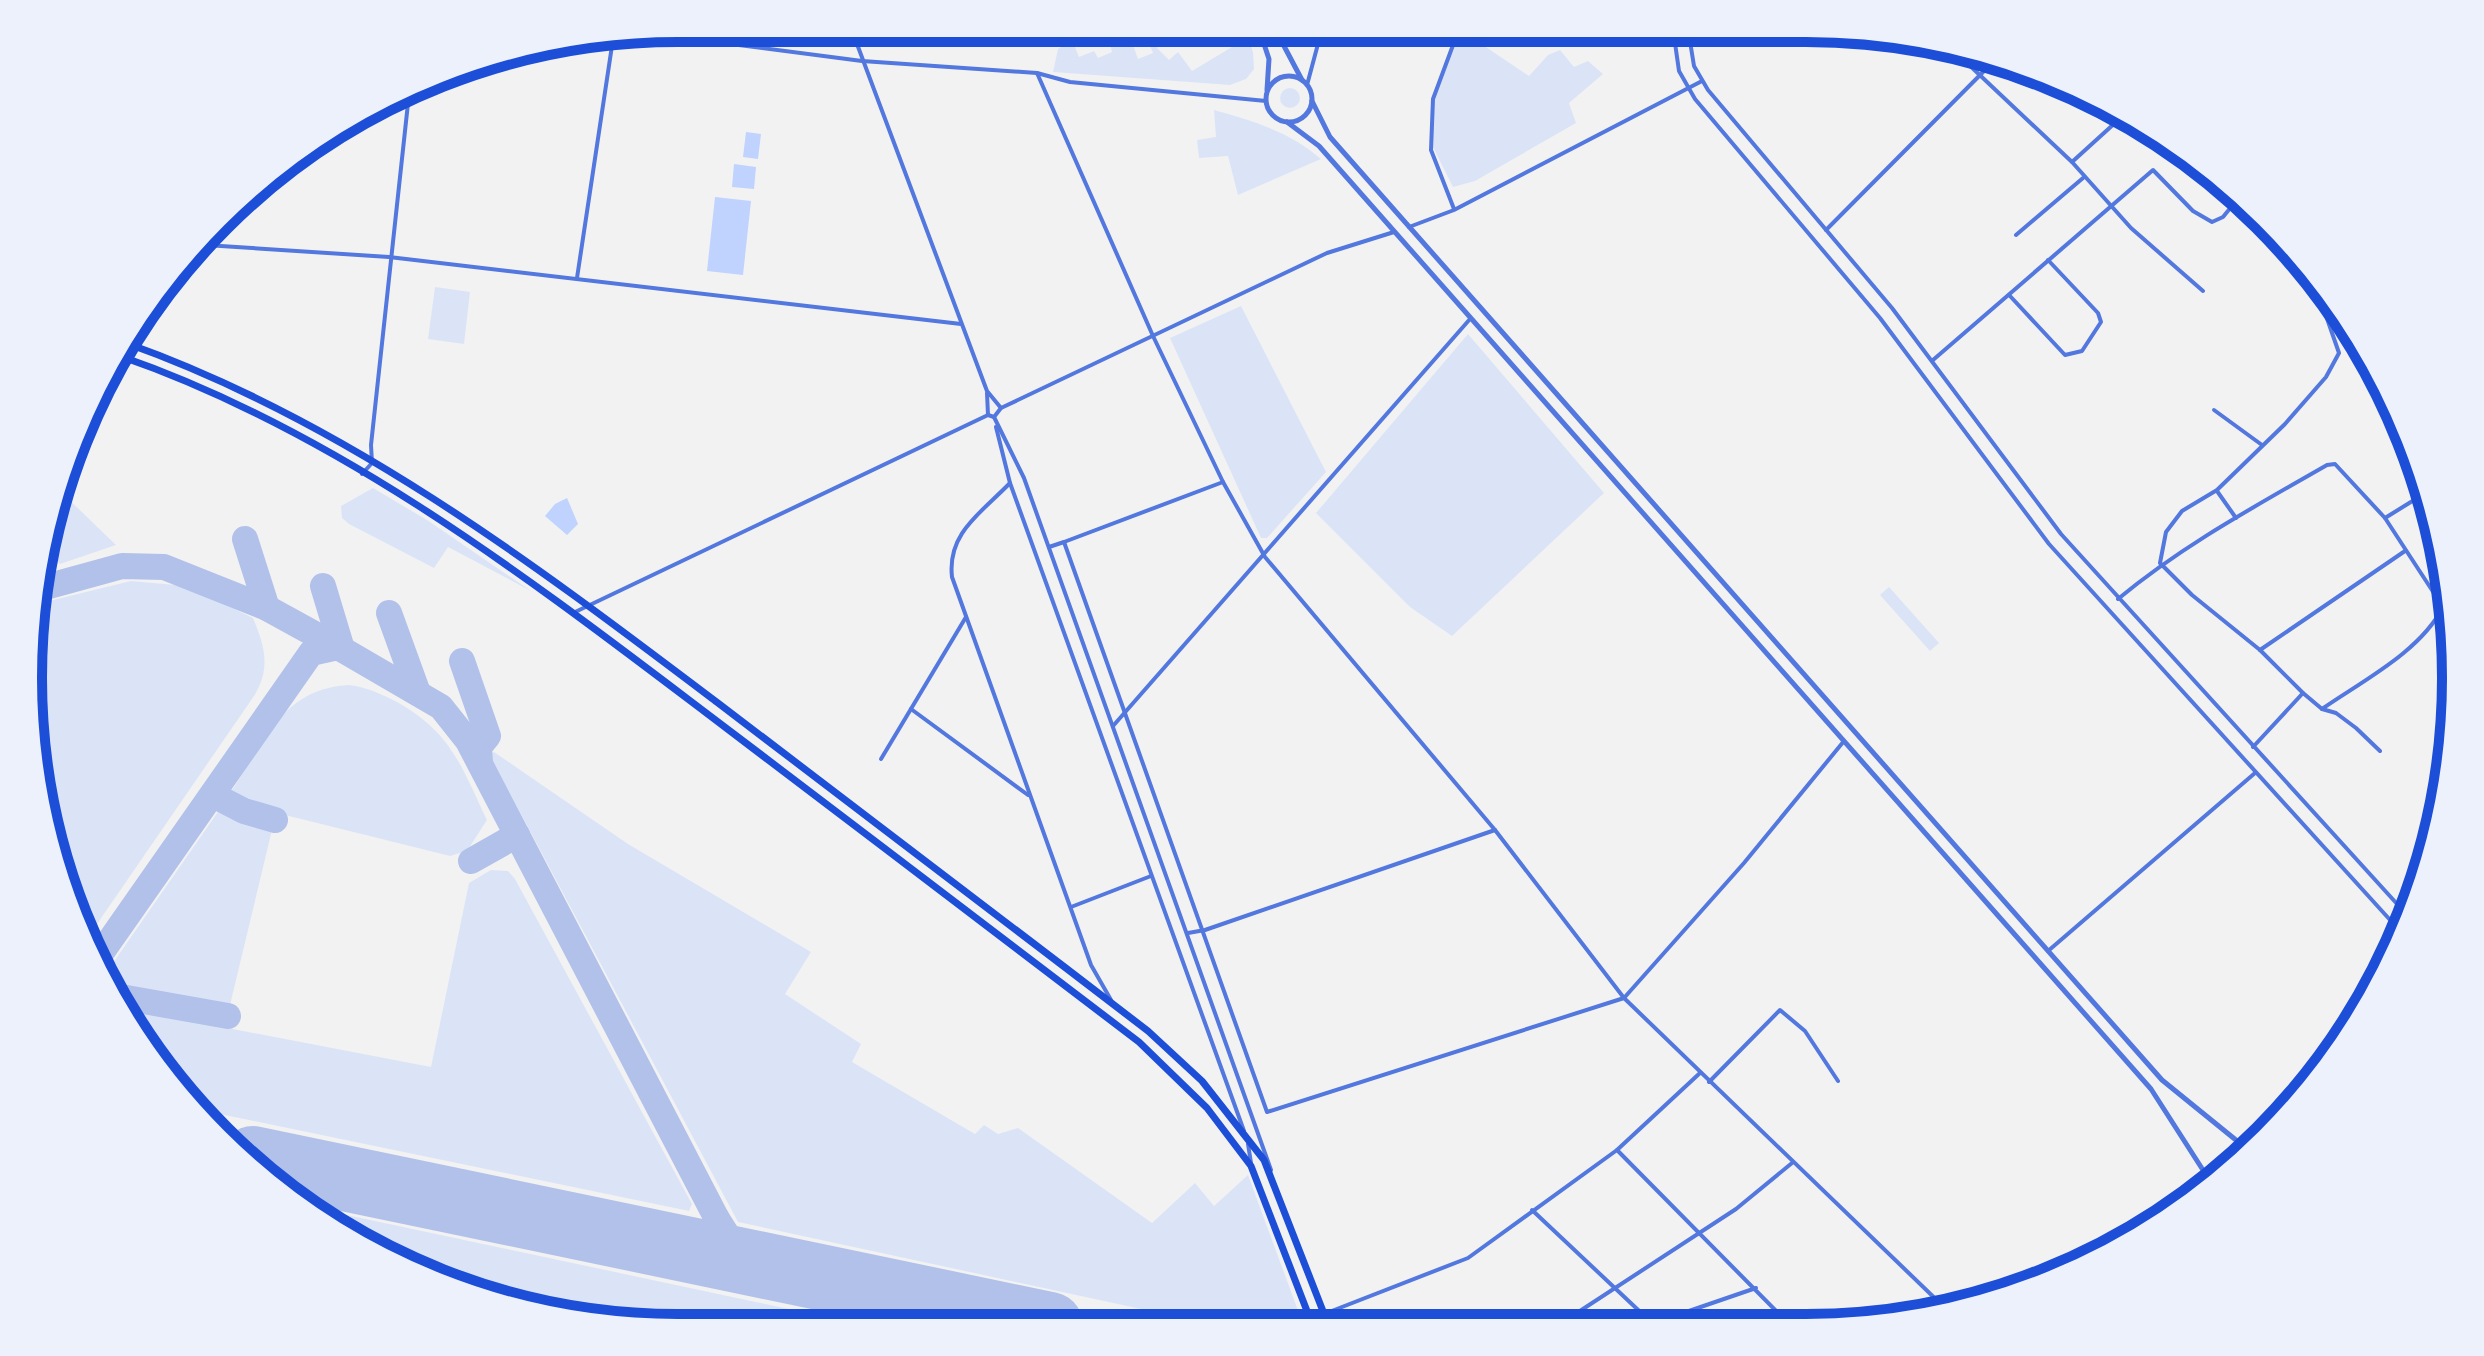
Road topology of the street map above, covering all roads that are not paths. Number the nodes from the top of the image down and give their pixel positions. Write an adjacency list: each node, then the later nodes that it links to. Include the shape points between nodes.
1 (715, 42): 10 (street)
2 (856, 42): 10 (street)
3 (1263, 42): 18 (street, via 1269,59)
4 (1282, 42): 16 (street)
5 (1318, 42): 16 (street)
6 (1454, 42): 28 (street, via 1433,99 1431,150)
7 (1674, 42): 17 (street)
8 (1689, 42): 15 (street)
9 (612, 45): 36 (street)
10 (862, 61): 13 (street); 41 (street)
11 (1965, 63): 14 (street)
12 (1988, 69): 14 (street)
13 (1037, 73): 19 (street, via 1070,82); 42 (street)
14 (1980, 78): 24 (street); 30 (street)
15 (1702, 81): 17 (street); 30 (street)
16 (1305, 83): 18 (street, via 1285,77); 20 (street)
17 (1688, 90): 28 (street); 80 (street, via 1880,318 2049,544)
18 (1267, 91): 19 (street)
19 (1266, 101): 22 (street, via 1271,114)
20 (1312, 101): 22 (street, via 1304,117); 29 (street, via 1324,130)
21 (408, 103): 34 (street)
22 (1287, 122): 31 (street, via 1312,139)
23 (2115, 123): 24 (street)
24 (2072, 162): 25 (street)
25 (2083, 178): 27 (street); 32 (street)
26 (2232, 206): 27 (street, via 2212,222 2193,211 2153,170)
27 (2110, 207): 35 (street); 37 (street)
28 (1454, 210): 29 (street)
29 (1409, 227): 89 (street)
30 (1826, 230): 45 (street)
31 (1394, 232): 40 (street); 42 (street, via 1327,253)
32 (2016, 235)
33 (212, 246): 34 (street)
34 (391, 258): 36 (street); 51 (street)
35 (2048, 260): 38 (street); 38 (street, via 2098,313 2101,322 2082,351 2065,355)
36 (577, 278): 41 (street)
37 (2203, 291)
38 (2010, 296): 45 (street)
39 (2324, 309): 50 (street, via 2339,353 2326,377)
40 (1470, 319): 62 (street); 76 (street)
41 (961, 324): 46 (street)
42 (1153, 336): 47 (street); 53 (street)
43 (135, 347): 51 (main road, via 234,389)
44 (128, 359): 52 (main road, via 228,402)
45 (1932, 360): 64 (street, via 2061,534)
46 (987, 391): 47 (street); 49 (street)
47 (1001, 408): 49 (street)
48 (2214, 410): 50 (street)
49 (991, 416): 54 (street); 60 (street, via 1024,478); 66 (street)
50 (2262, 445): 55 (street)
51 (372, 463): 52 (street); 66 (main road, via 475,524)
52 (362, 474): 67 (main road, via 481,545)
53 (1223, 482): 59 (street); 62 (street)
54 (1010, 483): 69 (street, via 954,541 952,577); 83 (street)
55 (2217, 490): 57 (street); 63 (street, via 2182,511 2166,532)
56 (2416, 499): 58 (street)
57 (2236, 518): 58 (street, via 2335,464); 63 (street)
58 (2385, 518): 61 (street)
59 (1064, 542): 60 (street); 74 (street)
60 (1049, 547): 75 (street)
61 (2405, 551): 65 (street); 70 (street)
62 (1265, 557): 74 (street); 82 (street)
63 (2160, 563): 64 (street); 70 (street)
64 (2118, 599): 77 (street)
65 (2437, 599)
66 (588, 605): 67 (street); 91 (main road)
67 (573, 613): 99 (main road, via 1139,1042 1199,1099)
68 (2439, 614): 73 (street, via 2392,660)
69 (966, 617): 72 (street); 81 (street)
70 (2260, 650): 71 (street)
71 (2303, 693): 73 (street); 77 (street)
72 (911, 709): 79 (street); 81 (street)
73 (2322, 709): 78 (street, via 2336,713)
74 (1126, 715): 75 (street); 87 (street)
75 (1113, 726): 88 (street)
76 (1844, 741): 90 (street); 100 (street, via 2156,1096)
77 (2253, 748): 84 (street)
78 (2380, 751)
79 (881, 759)
80 (2255, 773): 86 (street); 89 (street)
81 (1031, 797): 85 (street)
82 (1495, 830): 87 (street); 90 (street)
83 (1152, 876): 85 (street); 95 (street)
84 (2399, 906)
85 (1071, 907): 91 (street, via 1091,965)
86 (2393, 923)
87 (1205, 930): 88 (street); 90 (street, via 1267,1112)
88 (1188, 933): 101 (street)
89 (2048, 951): 96 (street, via 2168,1087)
90 (1624, 998): 92 (street)
91 (1112, 1003): 95 (main road, via 1188,1066)
92 (1700, 1073): 94 (street); 97 (street)
93 (1838, 1081): 94 (street, via 1814,1041 1780,1010)
94 (1709, 1082): 98 (street)
95 (1243, 1129): 99 (street); 101 (main road)
96 (2239, 1143)
97 (1617, 1150): 102 (street); 103 (street)
98 (1792, 1163): 103 (street); 106 (street)
99 (1251, 1166): 107 (main road)
100 (2205, 1173)
101 (1274, 1180): 108 (main road)
102 (1532, 1210): 104 (street); 108 (street, via 1468,1258)
103 (1701, 1233): 104 (street); 105 (street)
104 (1616, 1288): 109 (street); 110 (street)
105 (1756, 1288): 111 (street); 112 (street)
106 (1937, 1300)
107 (1308, 1314)
108 (1324, 1314)
109 (1576, 1314)
110 (1643, 1314)
111 (1679, 1314)
112 (1780, 1314)

